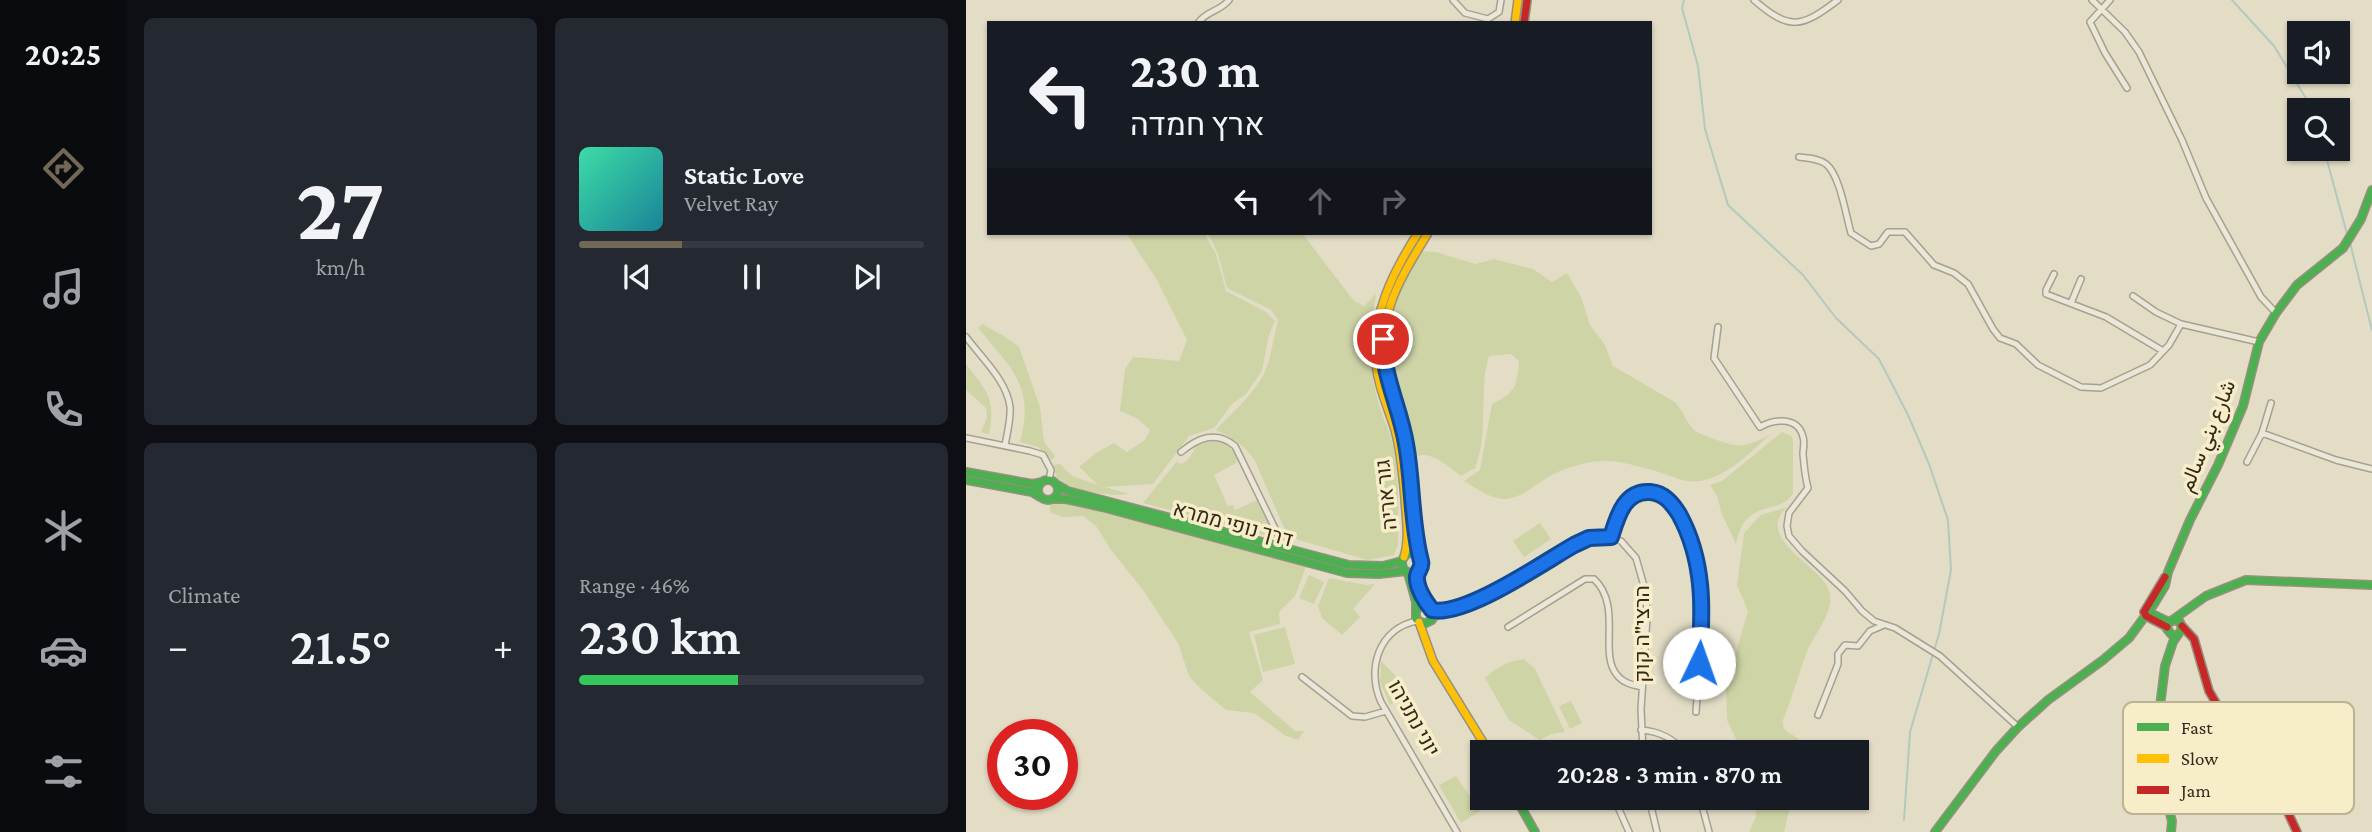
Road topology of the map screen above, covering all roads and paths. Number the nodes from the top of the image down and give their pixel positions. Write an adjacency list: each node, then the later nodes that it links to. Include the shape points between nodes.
1 (1229, 0): 11 (street)
2 (1453, 0): 3 (street, via 1465,13 1488,19 1499,12)
3 (1501, 0)
4 (1518, 0): 12 (street)
5 (1527, 0): 13 (street)
6 (1754, 0): 7 (street, via 1782,21 1798,23)
7 (1838, 0)
8 (2092, 0): 10 (street)
9 (2110, 0): 10 (street)
10 (2102, 9): 14 (street, via 2090,22); 23 (street, via 2139,52 2206,198 2261,297)
11 (1199, 21)
12 (1515, 21)
13 (1524, 21)
14 (2127, 88)
15 (1799, 158): 28 (street, via 1825,163 1832,170 1851,233 1871,246 1880,244 1888,232 1905,232 1934,265 1968,284 2000,338 2016,344 2061,378 2081,387 2101,388 2150,365)
16 (2372, 190): 23 (street, شارع بني سالم, via 2343,248 2305,276)
17 (1417, 235): 46 (street, גור אריה, via 1391,279 1378,316 1374,354 1402,472 1408,544)
18 (1427, 235): 45 (street, גור אריה, via 1398,282 1383,339 1388,384 1407,445)
19 (2054, 274): 22 (street, via 2046,295)
20 (2081, 279): 22 (street)
21 (2133, 296): 24 (street)
22 (2071, 303): 28 (street, via 2106,317)
23 (2276, 313): 27 (street, شارع بني سالم)
24 (2181, 324): 27 (street); 28 (street)
25 (1718, 327): 54 (street, via 1714,358 1760,427 1781,420 1795,425 1804,436 1808,488 1789,513 1789,536 1862,611)
26 (966, 337): 32 (street, via 1009,400)
27 (2259, 342): 51 (street, شارع بني سالم, via 2242,406 2218,465)
28 (2163, 351)
29 (2271, 403): 30 (street)
30 (2262, 433): 34 (street); 35 (street)
31 (966, 438): 32 (street)
32 (1006, 446): 38 (street, via 1042,455 1051,470)
33 (1181, 452): 41 (street, via 1208,437 1221,437 1236,446)
34 (2247, 462)
35 (2372, 469)
36 (966, 472): 38 (street, דרך נופי ממרא, via 1033,484)
37 (966, 480): 39 (street)
38 (1049, 482): 39 (street, via 1038,490); 40 (street, via 1057,491); 43 (street, דרך נופי ממרא, via 1068,491)
39 (1040, 496): 40 (street)
40 (1052, 499): 48 (street, דרך נופי ממרא, via 1102,507 1348,573)
41 (1276, 529): 43 (street); 44 (street)
42 (1611, 537): 52 (street, via 1582,541 1478,600); 61 (street, הרצי"ה קוק, via 1632,551 1644,583 1647,618); 65 (street, via 1622,507 1644,492 1665,497 1684,524 1702,595)
43 (1269, 542): 44 (street, דרך נופי ממרא)
44 (1283, 545): 46 (street, דרך נופי ממרא, via 1359,566 1389,566)
45 (1419, 556): 46 (street); 47 (street)
46 (1403, 559): 48 (street)
47 (1420, 569): 48 (street); 52 (street, יוני נתניהו, via 1418,582)
48 (1407, 572): 53 (street, יוני נתניהו)
49 (2372, 585): 50 (street, via 2246,580 2215,590)
50 (2191, 607): 55 (street); 57 (street)
51 (2146, 613): 55 (street); 67 (street, شارع بني سالم, via 2103,660)
52 (1432, 614): 53 (street, via 1426,624); 53 (street, via 1422,605); 58 (street, יוני נתניהו, via 1427,631)
53 (1417, 616): 58 (street, יוני נתניהו); 64 (street, יוני נתניהו, via 1385,642 1374,666 1374,682)
54 (1884, 625): 66 (street, via 1870,631 1858,646 1845,645 1838,653); 67 (street, via 1940,656)
55 (2169, 625): 57 (street); 57 (street, via 2176,620); 59 (street)
56 (1508, 628): 61 (street, via 1585,579 1594,579 1609,609 1613,669 1623,681)
57 (2180, 630): 59 (street); 63 (street, via 2198,656)
58 (1430, 653): 69 (street, יוני נתניהו)
59 (2165, 666): 62 (street)
60 (1302, 677): 64 (street, via 1352,716)
61 (1642, 687): 68 (street, הרצי"ה קוק)
62 (2161, 702)
63 (2215, 702)
64 (1386, 711): 78 (street, יוני נתניהו)
65 (1696, 712)
66 (1818, 715)
67 (2018, 727): 83 (street)
68 (1641, 730): 70 (street, הרצי"ה קוק); 71 (street)
69 (1482, 740)
70 (1642, 740)
71 (1670, 740)
72 (1523, 810): 79 (street)
73 (1620, 810): 80 (street)
74 (1652, 810): 81 (street)
75 (1703, 810): 82 (street)
76 (2170, 814): 84 (street)
77 (2288, 814): 85 (street)
78 (1457, 832)
79 (1535, 832)
80 (1629, 832)
81 (1657, 832)
82 (1709, 832)
83 (1934, 832)
84 (2171, 832)
85 (2297, 832)

